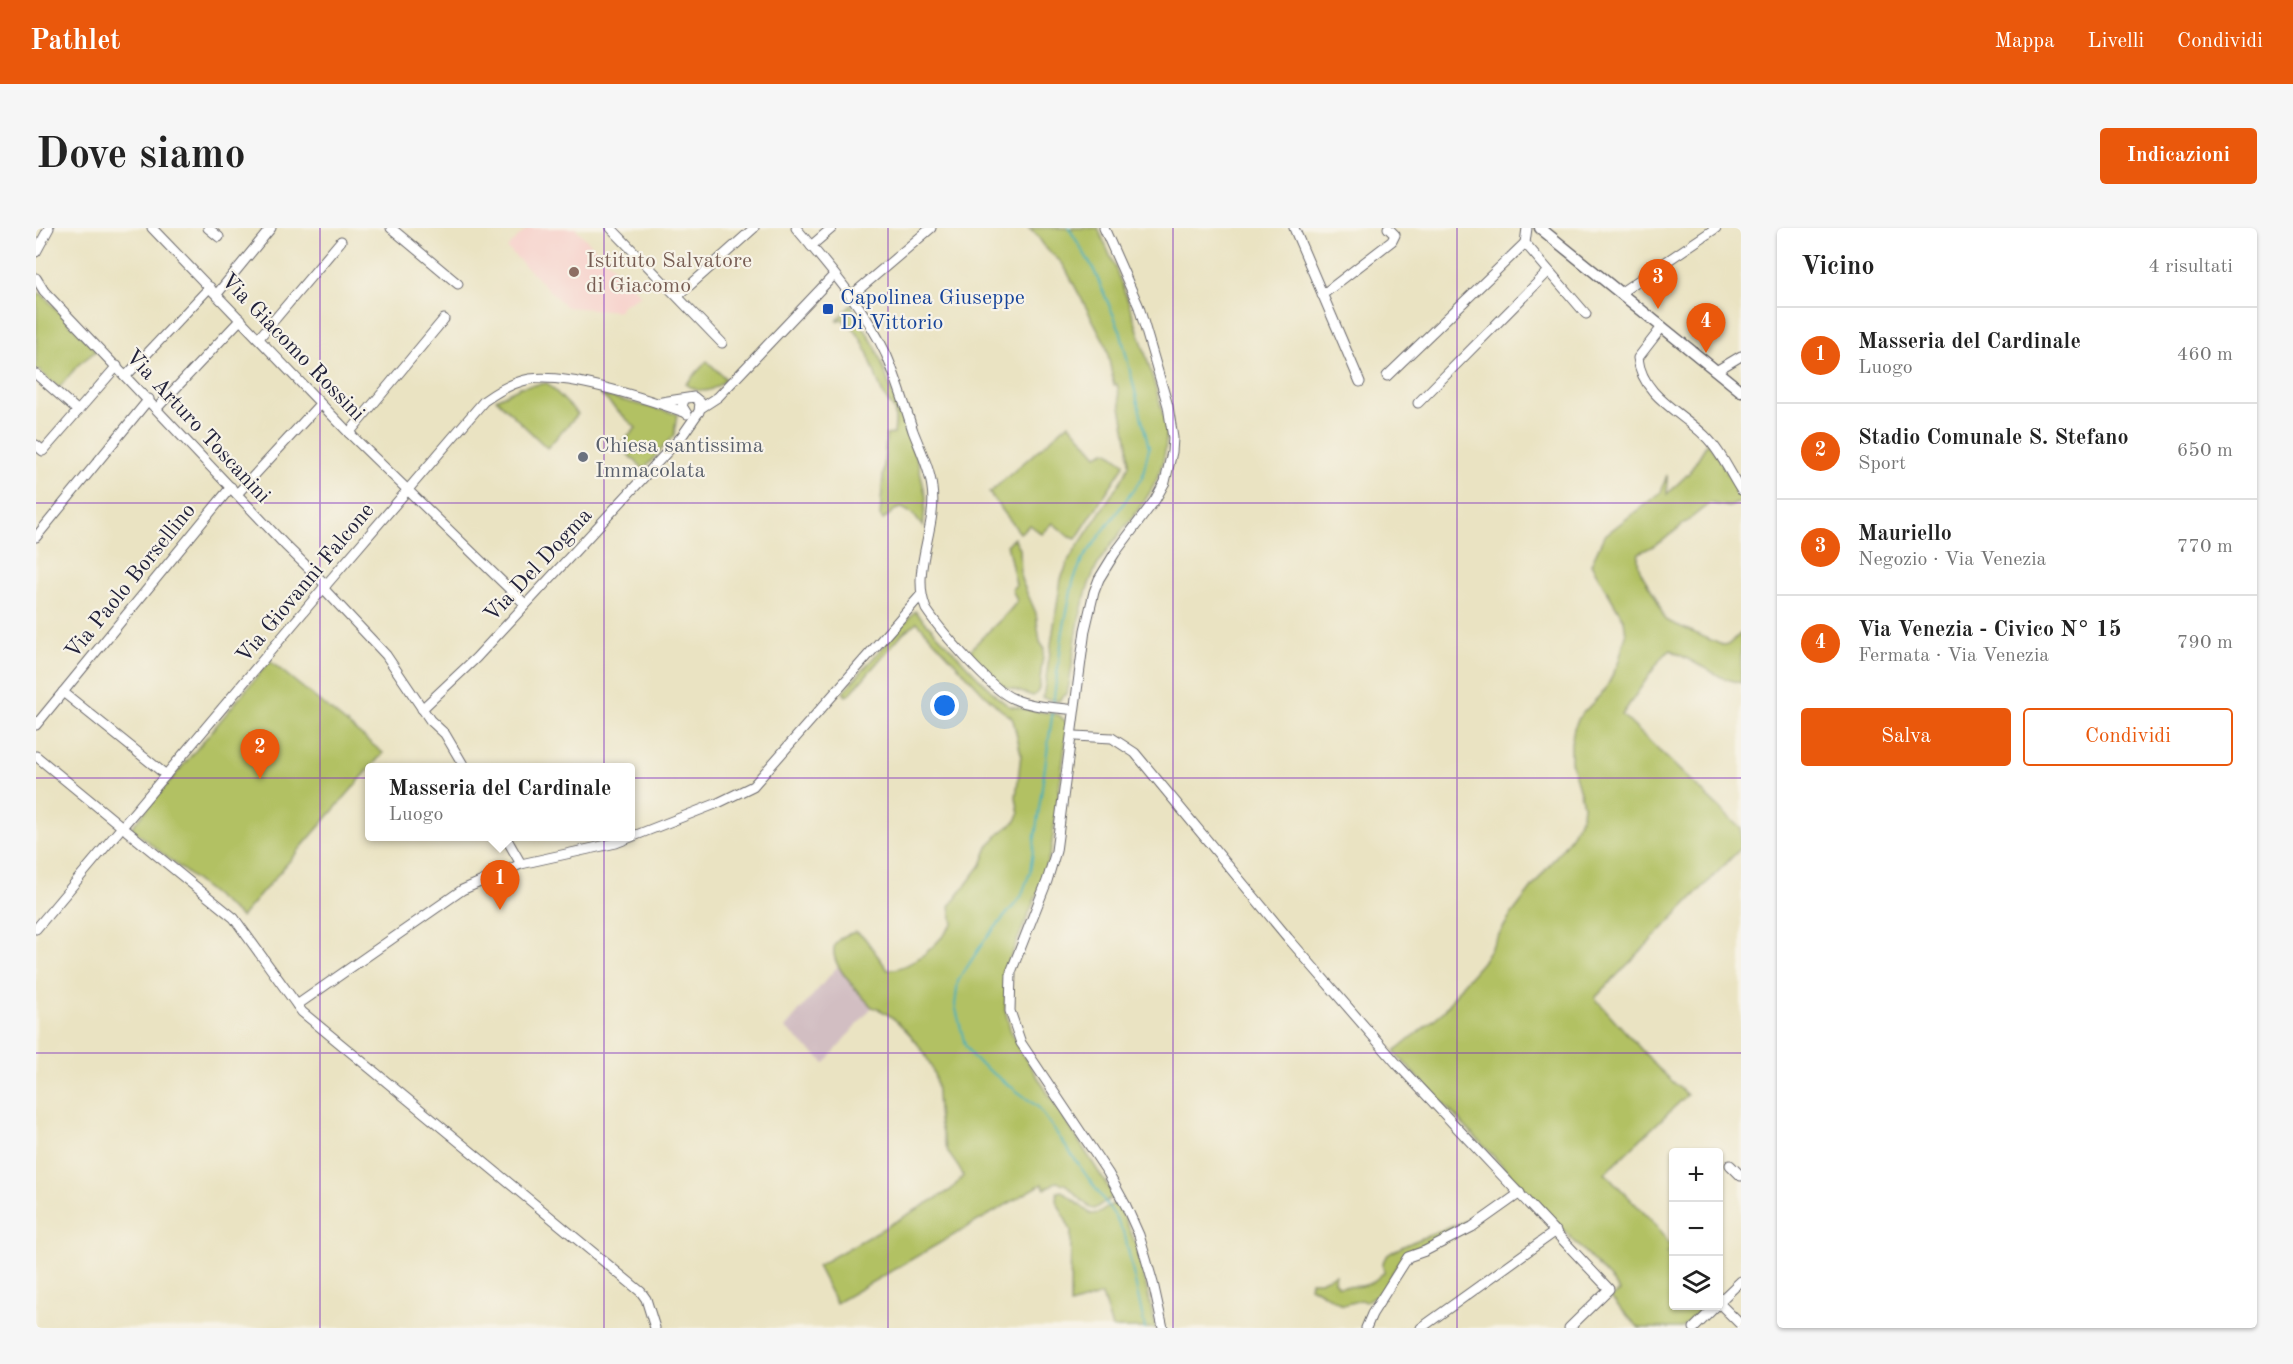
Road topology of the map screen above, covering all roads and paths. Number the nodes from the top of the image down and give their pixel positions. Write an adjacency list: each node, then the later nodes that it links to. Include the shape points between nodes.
1 (49, 228): 17 (street)
2 (152, 228): 27 (street, Via Giacomo Rossini)
3 (208, 228): 18 (street)
4 (271, 228): 27 (street)
5 (391, 228): 26 (street)
6 (610, 228): 30 (street)
7 (754, 228): 30 (street)
8 (796, 228): 21 (street)
9 (832, 228): 21 (street)
10 (931, 228): 31 (street)
11 (1104, 228): 70 (street, via 1138,308 1168,406 1173,438 1165,482 1108,563 1094,592)
12 (1294, 228): 32 (street)
13 (1388, 228): 32 (street, via 1395,235 1392,241)
14 (1527, 228): 20 (street)
15 (1540, 228): 29 (main road)
16 (1716, 228): 29 (street)
17 (39, 237): 22 (street)
18 (219, 237)
19 (341, 241): 37 (street)
20 (1525, 243): 23 (street); 44 (street)
21 (811, 246): 24 (street)
22 (36, 252)
23 (1548, 272): 33 (street); 52 (street)
24 (834, 275): 31 (street); 47 (street)
25 (36, 278): 28 (street, Via Arturo Toscanini)
26 (458, 284)
27 (214, 290): 34 (street, Via Giacomo Rossini); 43 (street)
28 (40, 291): 40 (street, Via Arturo Toscanini)
29 (1620, 293): 36 (main road)
30 (678, 296): 38 (street)
31 (851, 296): 66 (street, via 886,354 930,478 932,503)
32 (1322, 296): 45 (street)
33 (1586, 314)
34 (241, 319): 37 (street, Via Giacomo Rossini); 54 (street)
35 (444, 319): 58 (street)
36 (1662, 327): 41 (main road); 62 (street, via 1638,358 1643,377 1660,400 1706,437)
37 (259, 338): 53 (street, Via Giacomo Rossini)
38 (722, 343)
39 (1741, 356): 41 (street)
40 (117, 366): 43 (street, Via Arturo Toscanini); 56 (street)
41 (1716, 371): 46 (main road)
42 (36, 374): 56 (street)
43 (126, 376): 49 (street, Via Arturo Toscanini)
44 (1387, 376)
45 (1360, 382)
46 (1741, 391)
47 (722, 393): 48 (street); 55 (street)
48 (697, 398): 50 (street); 55 (street)
49 (148, 399): 54 (street, Via Arturo Toscanini); 64 (street)
50 (684, 400): 51 (street, Via Giovanni Falcone); 57 (street)
51 (659, 403): 57 (street, Via Giovanni Falcone); 63 (street, Via Giovanni Falcone, via 560,379 517,383 484,401)
52 (1418, 403)
53 (320, 404): 58 (street, Via Giacomo Rossini); 61 (street, Via Paolo Borsellino)
54 (156, 408): 61 (street, Via Arturo Toscanini)
55 (699, 410): 57 (street, via 693,415); 59 (street, Via Del Dogma)
56 (78, 411): 60 (street, via 43,451)
57 (686, 413): 59 (street)
58 (349, 433): 63 (street, Via Giacomo Rossini)
59 (676, 441): 67 (street, Via Del Dogma)
60 (36, 445)
61 (234, 490): 65 (street, Via Arturo Toscanini); 68 (street, Via Paolo Borsellino)
62 (1741, 490)
63 (407, 491): 65 (street, Via Giovanni Falcone); 67 (street, Via Giacomo Rossini)
64 (36, 537)
65 (325, 586): 69 (street, Via Arturo Toscanini, via 386,655); 75 (street, Via Giovanni Falcone)
66 (921, 596): 70 (street, via 932,619 999,691 1015,700); 77 (street, via 753,786)
67 (525, 604): 69 (street, Via Del Dogma)
68 (63, 692): 71 (street, Via Paolo Borsellino); 75 (street)
69 (422, 709): 74 (street, Via Arturo Toscanini, via 445,734)
70 (1074, 710): 72 (street)
71 (36, 725)
72 (1072, 736): 85 (street, via 1113,738 1135,753 1330,988); 93 (street, via 1056,851 1011,972 1010,1011 1021,1043 1126,1206 1139,1236)
73 (36, 756): 76 (street)
74 (462, 763)
75 (166, 775): 76 (street, Via Giovanni Falcone)
76 (124, 828): 81 (street, Via Giovanni Falcone); 82 (street, via 234,918)
77 (635, 836)
78 (507, 841): 80 (street)
79 (621, 841): 80 (street)
80 (521, 864): 82 (street, via 462,890)
81 (36, 929)
82 (297, 1005): 92 (street, via 641,1292)
83 (1730, 1165): 84 (street)
84 (1741, 1176)
85 (1520, 1193): 86 (street); 94 (street, via 1472,1227 1408,1257)
86 (1556, 1231): 95 (street); 96 (street, via 1609,1289)
87 (1741, 1281): 88 (street)
88 (1723, 1299)
89 (1723, 1309): 91 (street)
90 (1712, 1310): 97 (street)
91 (1741, 1325)
92 (655, 1328)
93 (1163, 1328)
94 (1366, 1328)
95 (1421, 1328)
96 (1569, 1328)
97 (1694, 1328)

